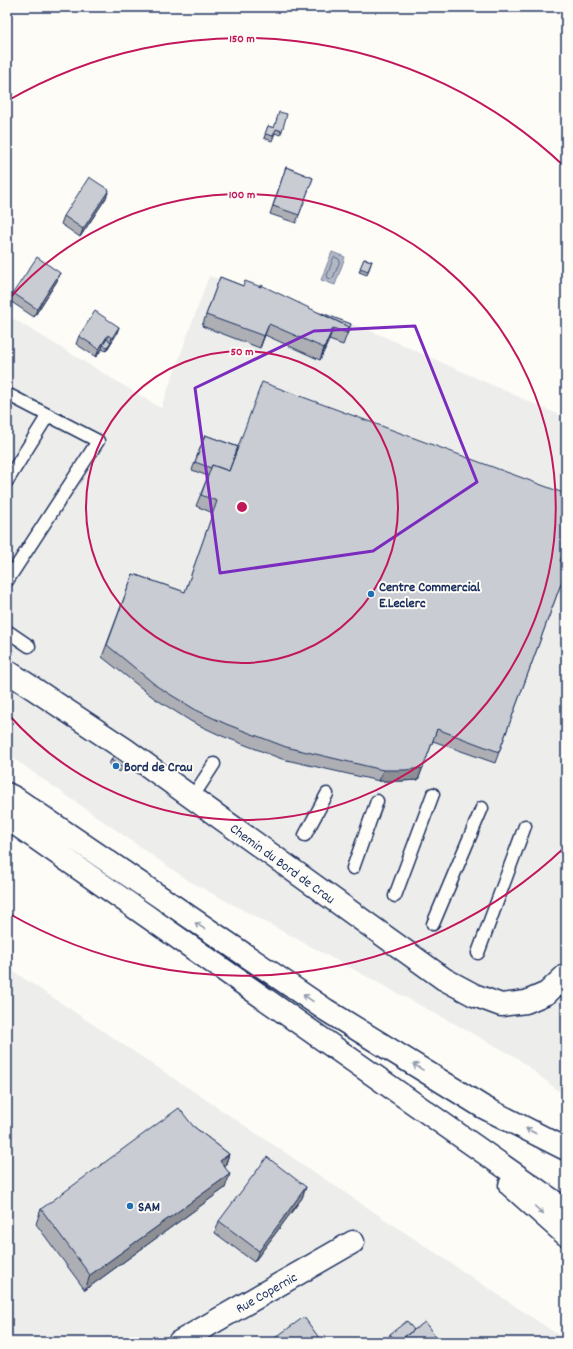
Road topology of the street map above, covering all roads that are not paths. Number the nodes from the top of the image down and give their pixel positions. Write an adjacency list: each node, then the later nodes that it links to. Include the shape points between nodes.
1 (7, 394): 2 (lane)
2 (48, 416): 3 (lane); 4 (lane, via 98,441)
3 (7, 481)
4 (7, 581)
5 (7, 631): 6 (lane)
6 (29, 646)
7 (7, 671): 12 (main road, Chemin du Bord de Crau, via 126,750)
8 (214, 764): 12 (lane)
9 (7, 794): 24 (main road, one-way to 9, via 483,1107 326,1010)
10 (327, 794): 17 (lane)
11 (433, 794): 19 (lane)
12 (192, 798): 22 (main road, Chemin du Bord de Crau, via 444,979 474,995 501,1005 526,1002 547,993)
13 (377, 801): 18 (lane)
14 (482, 808): 20 (lane)
15 (7, 818): 23 (main road)
16 (525, 826): 21 (lane)
17 (305, 835)
18 (353, 868)
19 (395, 896)
20 (433, 924)
21 (478, 953)
22 (566, 975)
23 (414, 1103): 25 (main road); 26 (main road, one-way to 26)
24 (566, 1149)
25 (566, 1210)
26 (566, 1235)
27 (353, 1242): 28 (main road, Rue Copernic)
28 (179, 1342)

